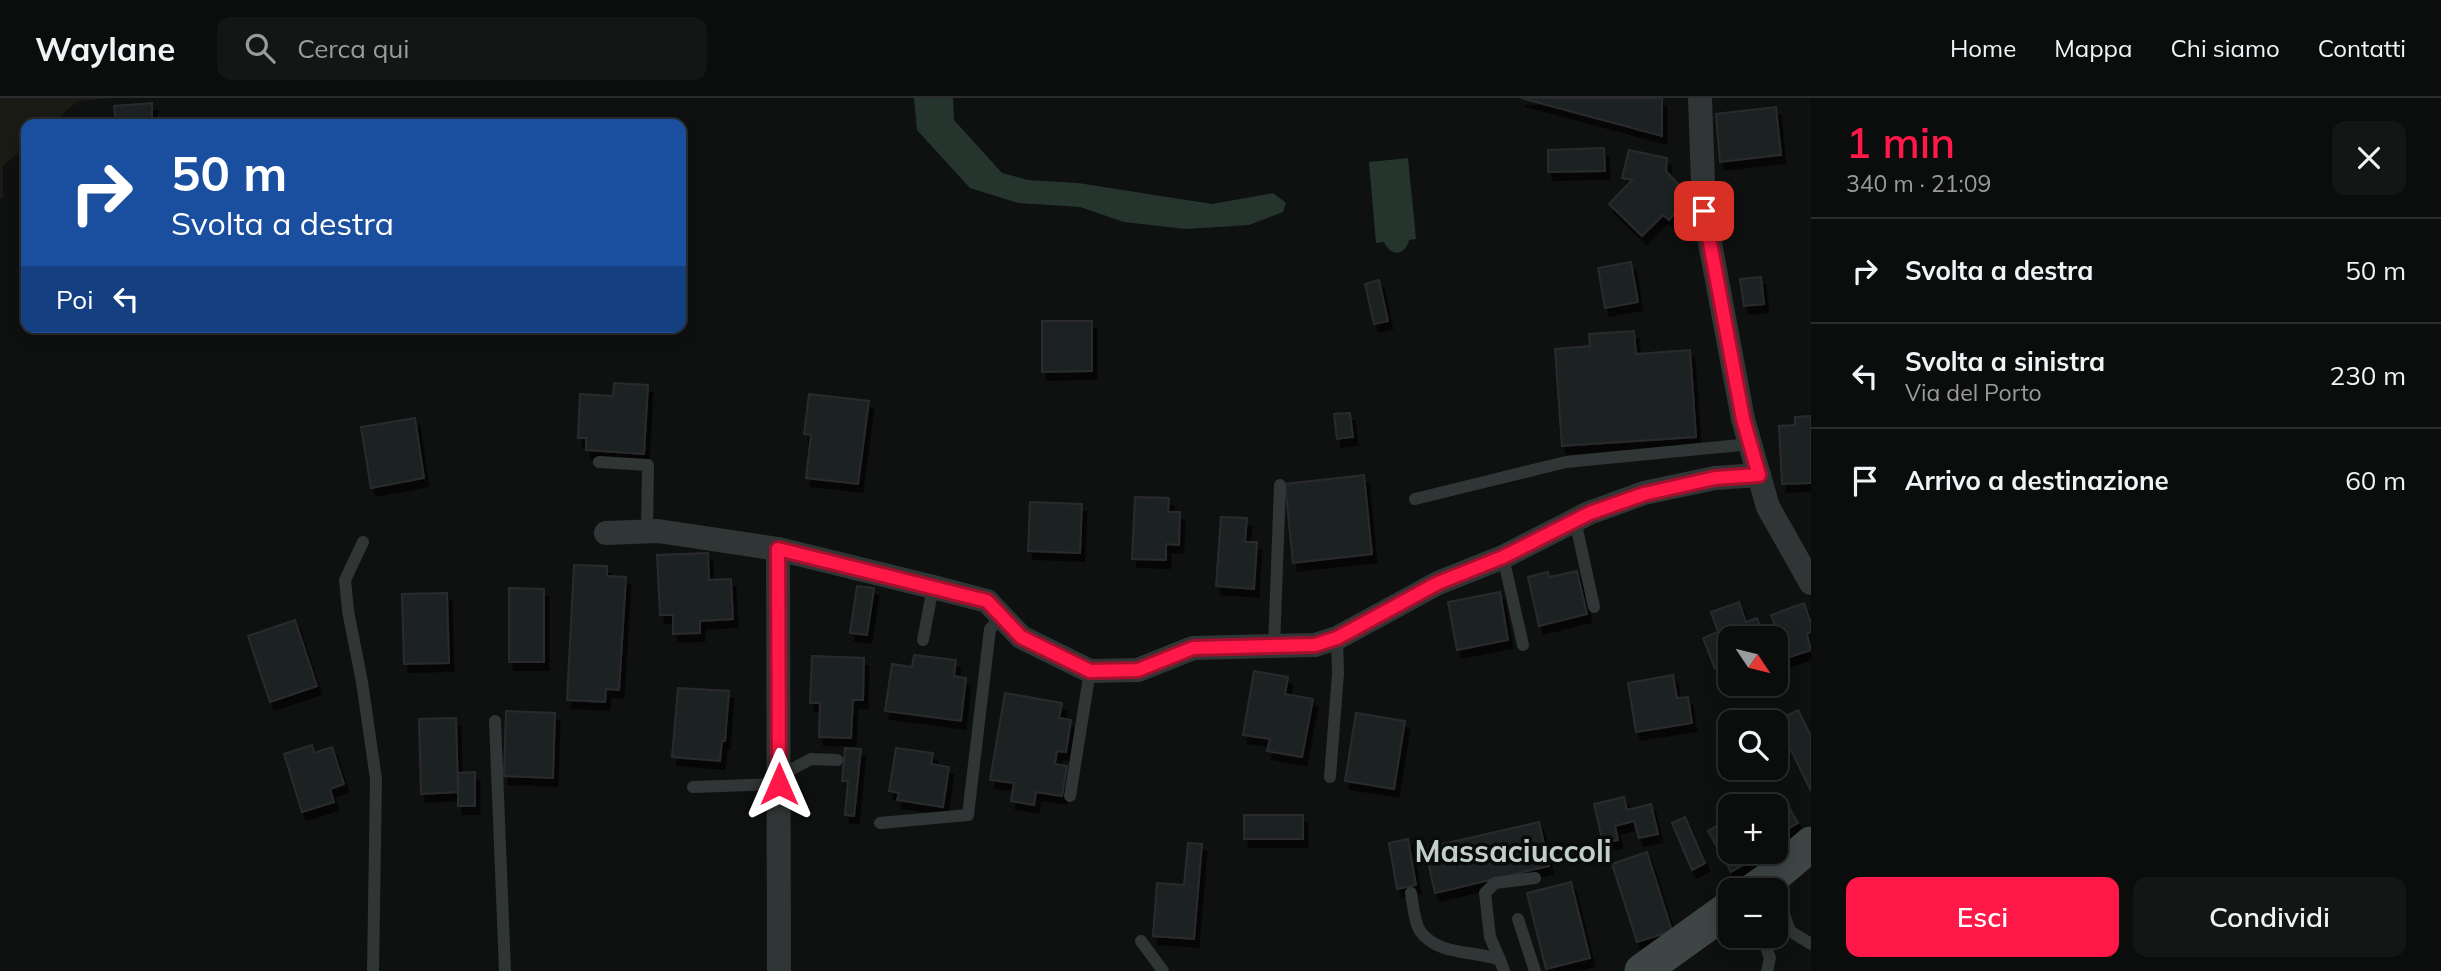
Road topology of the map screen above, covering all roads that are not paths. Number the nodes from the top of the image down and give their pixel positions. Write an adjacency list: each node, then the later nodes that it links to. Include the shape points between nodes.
1 (1700, 98): 2 (street, via 1704,211)
2 (1751, 444): 4 (street); 6 (lane, via 1566,462)
3 (598, 462): 8 (lane, via 648,465)
4 (1759, 475): 7 (street, via 1715,478 1644,494); 13 (street, via 1768,507)
5 (1280, 485): 20 (lane)
6 (1415, 499)
7 (1575, 520): 12 (street); 15 (lane)
8 (647, 532): 9 (street); 11 (street)
9 (606, 533)
10 (363, 542): 40 (lane, via 345,580 376,779)
11 (778, 549): 14 (street); 25 (street)
12 (1503, 557): 17 (street, via 1438,583); 19 (lane)
13 (1811, 583)
14 (933, 587): 16 (street, via 987,601); 18 (lane)
15 (1594, 607)
16 (1002, 618): 21 (street, via 1021,637); 28 (lane, via 989,629 968,815)
17 (1337, 638): 20 (street, via 1315,645); 24 (lane)
18 (923, 640)
19 (1523, 645)
20 (1274, 647): 21 (street, via 1193,648 1138,670)
21 (1090, 671): 27 (lane)
22 (495, 721): 41 (lane)
23 (836, 761): 25 (lane, via 811,759)
24 (1330, 777)
25 (779, 780): 26 (lane); 42 (street)
26 (693, 787)
27 (1070, 796)
28 (880, 823)
29 (1811, 844): 31 (street)
30 (1535, 877): 39 (lane, via 1495,883 1485,893 1490,937)
31 (1779, 878)
32 (1411, 893): 39 (lane, via 1419,929 1438,948 1485,955)
33 (1718, 916): 45 (street)
34 (1518, 919): 44 (lane)
35 (1788, 927): 37 (lane)
36 (1141, 941): 43 (lane)
37 (1811, 944)
38 (1766, 948): 46 (lane)
39 (1502, 966)
40 (373, 971)
41 (505, 971)
42 (779, 971)
43 (1163, 971)
44 (1535, 971)
45 (1642, 971)
46 (1768, 971)

